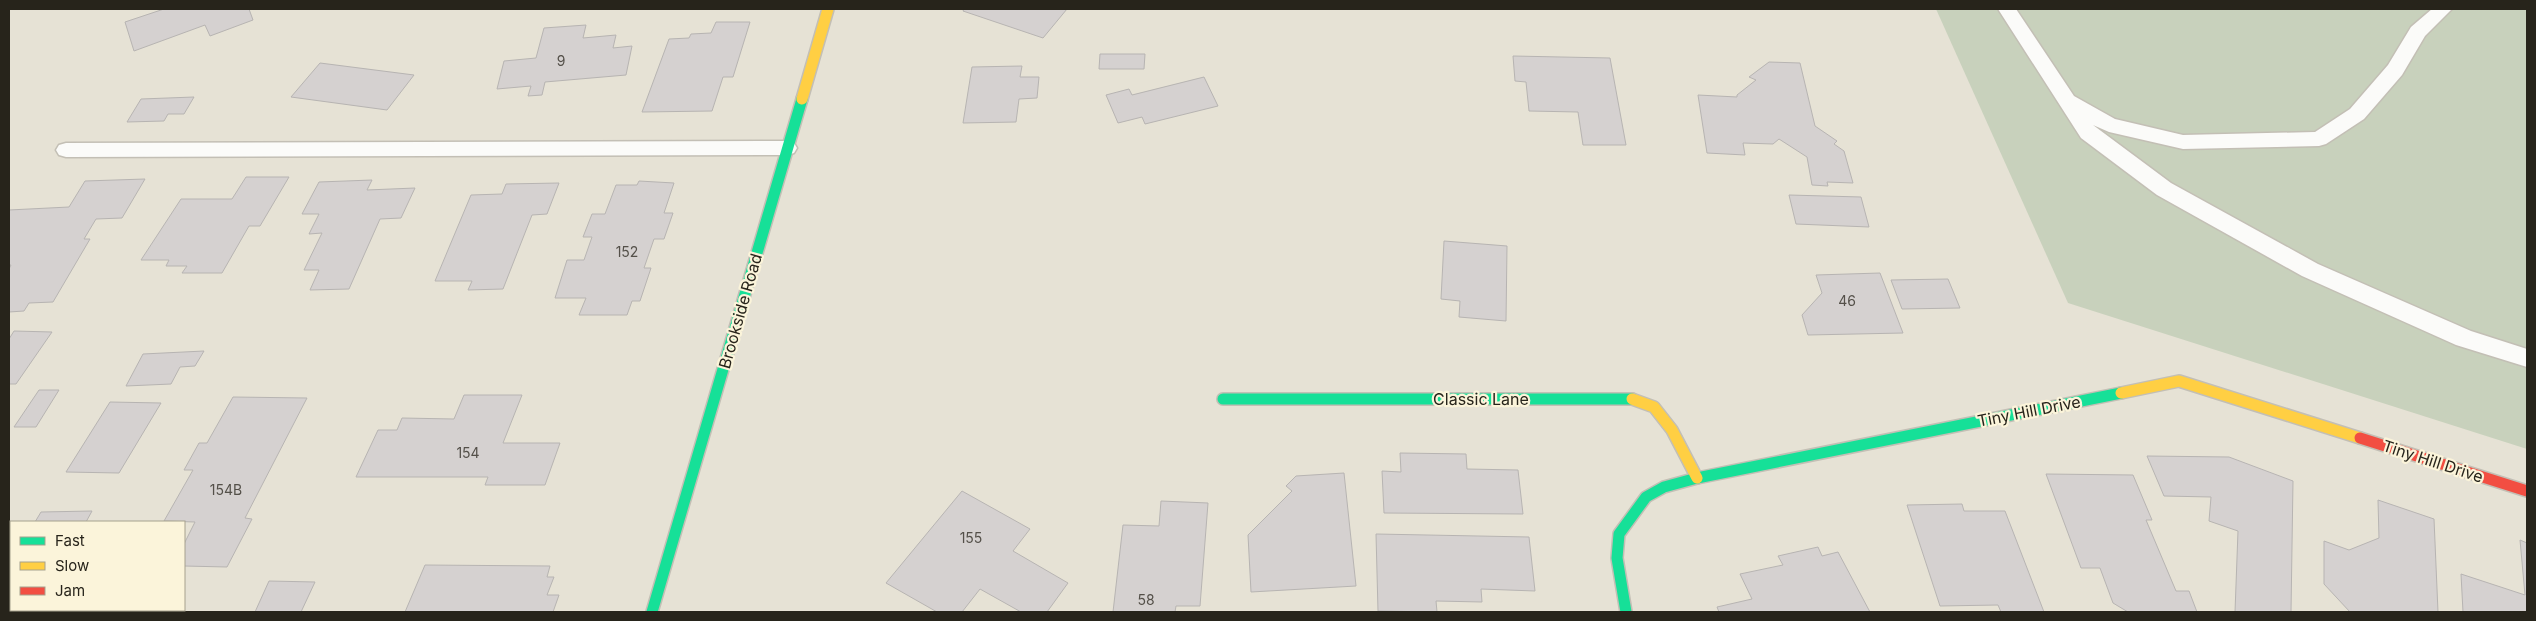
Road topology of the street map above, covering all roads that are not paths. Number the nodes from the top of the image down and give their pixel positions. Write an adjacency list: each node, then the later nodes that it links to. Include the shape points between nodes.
1 (828, 9): 5 (street, Brookside Road)
2 (2007, 9): 4 (lane)
3 (2444, 9): 4 (lane, via 2418,32 2395,70 2358,114 2319,139 2183,142 2109,125)
4 (2066, 99): 7 (lane, via 2088,133 2181,199 2310,270 2464,338)
5 (787, 148): 6 (lane); 11 (street, Brookside Road)
6 (66, 150)
7 (2527, 358)
8 (1223, 399): 9 (street, Classic Lane, via 1631,398 1654,407 1672,430)
9 (1696, 478): 10 (street, Tiny Hill Drive, via 2179,381); 12 (street, Tiny Hill Drive, via 1664,487 1646,497 1619,534 1617,558)
10 (2527, 491)
11 (652, 612)
12 (1626, 612)

